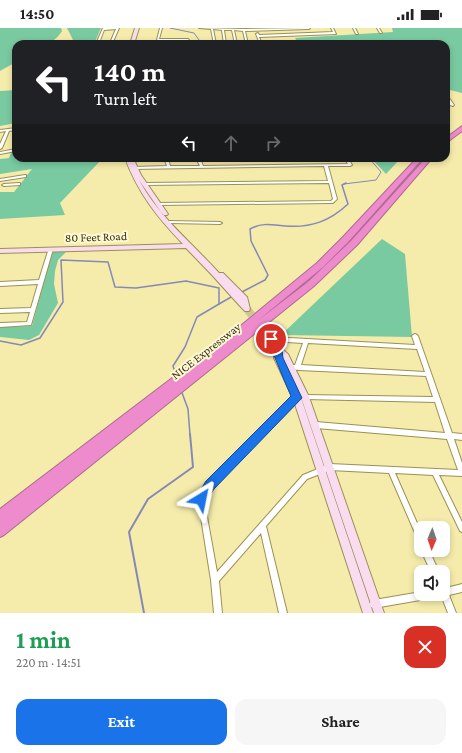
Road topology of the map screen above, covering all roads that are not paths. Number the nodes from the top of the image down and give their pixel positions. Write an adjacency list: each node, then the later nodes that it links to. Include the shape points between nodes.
1 (104, 28): 2 (street); 19 (street)
2 (118, 28): 20 (street)
3 (137, 28): 21 (main road)
4 (141, 28): 22 (main road)
5 (161, 28): 23 (street)
6 (200, 28): 11 (street)
7 (309, 28): 13 (street)
8 (332, 28): 18 (street, via 335,33)
9 (354, 28): 17 (street)
10 (378, 28): 16 (street)
11 (212, 29): 12 (street); 26 (street)
12 (223, 29): 14 (street); 27 (street)
13 (256, 29): 15 (street); 18 (street)
14 (233, 30): 15 (street); 28 (street)
15 (244, 30): 29 (street)
16 (381, 32)
17 (357, 33)
18 (258, 36): 30 (street)
19 (99, 40)
20 (113, 40)
21 (133, 40)
22 (136, 40)
23 (158, 40): 24 (street)
24 (178, 40): 25 (street)
25 (189, 40)
26 (214, 40)
27 (224, 40)
28 (235, 40)
29 (246, 40)
30 (260, 40)
31 (450, 102): 32 (street)
32 (452, 105)
33 (462, 122): 38 (highway)
34 (462, 128): 39 (highway)
35 (8, 130): 36 (street); 37 (street); 40 (street)
36 (12, 130)
37 (0, 131)
38 (450, 131)
39 (450, 138)
40 (0, 148)
41 (12, 151): 42 (street)
42 (0, 153)
43 (129, 162): 52 (main road)
44 (132, 162): 52 (main road)
45 (167, 162): 53 (street)
46 (200, 162): 51 (street)
47 (348, 162): 50 (street, via 350,165)
48 (416, 162): 80 (highway, NICE Expressway, via 320,265)
49 (425, 162): 80 (highway, NICE Expressway, via 354,243 316,279)
50 (326, 166): 51 (street); 56 (street)
51 (202, 167): 53 (street)
52 (133, 168): 53 (street); 58 (main road); 63 (main road, via 133,176 151,204)
53 (169, 168)
54 (25, 176): 55 (street)
55 (2, 179): 59 (street)
56 (331, 182): 58 (street); 60 (street, via 335,200 332,202)
57 (18, 184): 59 (street)
58 (144, 184): 60 (main road)
59 (2, 185)
60 (158, 204): 61 (main road)
61 (170, 222): 62 (street); 63 (main road)
62 (220, 223)
63 (187, 244): 64 (main road, 80 Feet Road); 65 (main road, 80 Feet Road); 69 (main road)
64 (0, 248)
65 (51, 250): 66 (main road, 80 Feet Road); 67 (street)
66 (0, 252)
67 (40, 282): 68 (street); 70 (street)
68 (0, 284)
69 (242, 301)
70 (32, 310): 71 (street); 72 (street, via 29,324)
71 (0, 311)
72 (0, 325)
73 (268, 336): 75 (street); 77 (main road)
74 (414, 336): 76 (street)
75 (306, 341): 76 (street); 78 (street)
76 (417, 347): 79 (street)
77 (278, 350): 78 (main road); 82 (main road, via 278,358)
78 (294, 368): 79 (street); 82 (main road)
79 (427, 374): 83 (street)
80 (185, 379): 81 (highway, NICE Expressway)
81 (169, 391): 92 (highway, NICE Expressway); 96 (highway, NICE Expressway)
82 (301, 397): 83 (street); 84 (main road); 89 (main road); 97 (street, via 210,485 201,499)
83 (436, 400): 85 (street)
84 (316, 425): 85 (street); 87 (main road)
85 (448, 437): 86 (street); 90 (street)
86 (462, 437)
87 (330, 467): 88 (street); 89 (street); 102 (main road)
88 (390, 470): 91 (street); 93 (street)
89 (320, 471): 95 (street, via 305,477); 103 (main road)
90 (462, 472): 91 (street)
91 (435, 473): 94 (street)
92 (0, 517)
93 (414, 524)
94 (461, 525)
95 (263, 526): 97 (street); 105 (street)
96 (0, 531)
97 (215, 580): 104 (street)
98 (462, 588): 99 (street)
99 (450, 590)
100 (414, 597): 102 (street)
101 (447, 601): 107 (street)
102 (376, 604): 103 (street); 106 (main road)
103 (367, 609)
104 (218, 613)
105 (283, 613)
106 (379, 613)
107 (452, 613)

